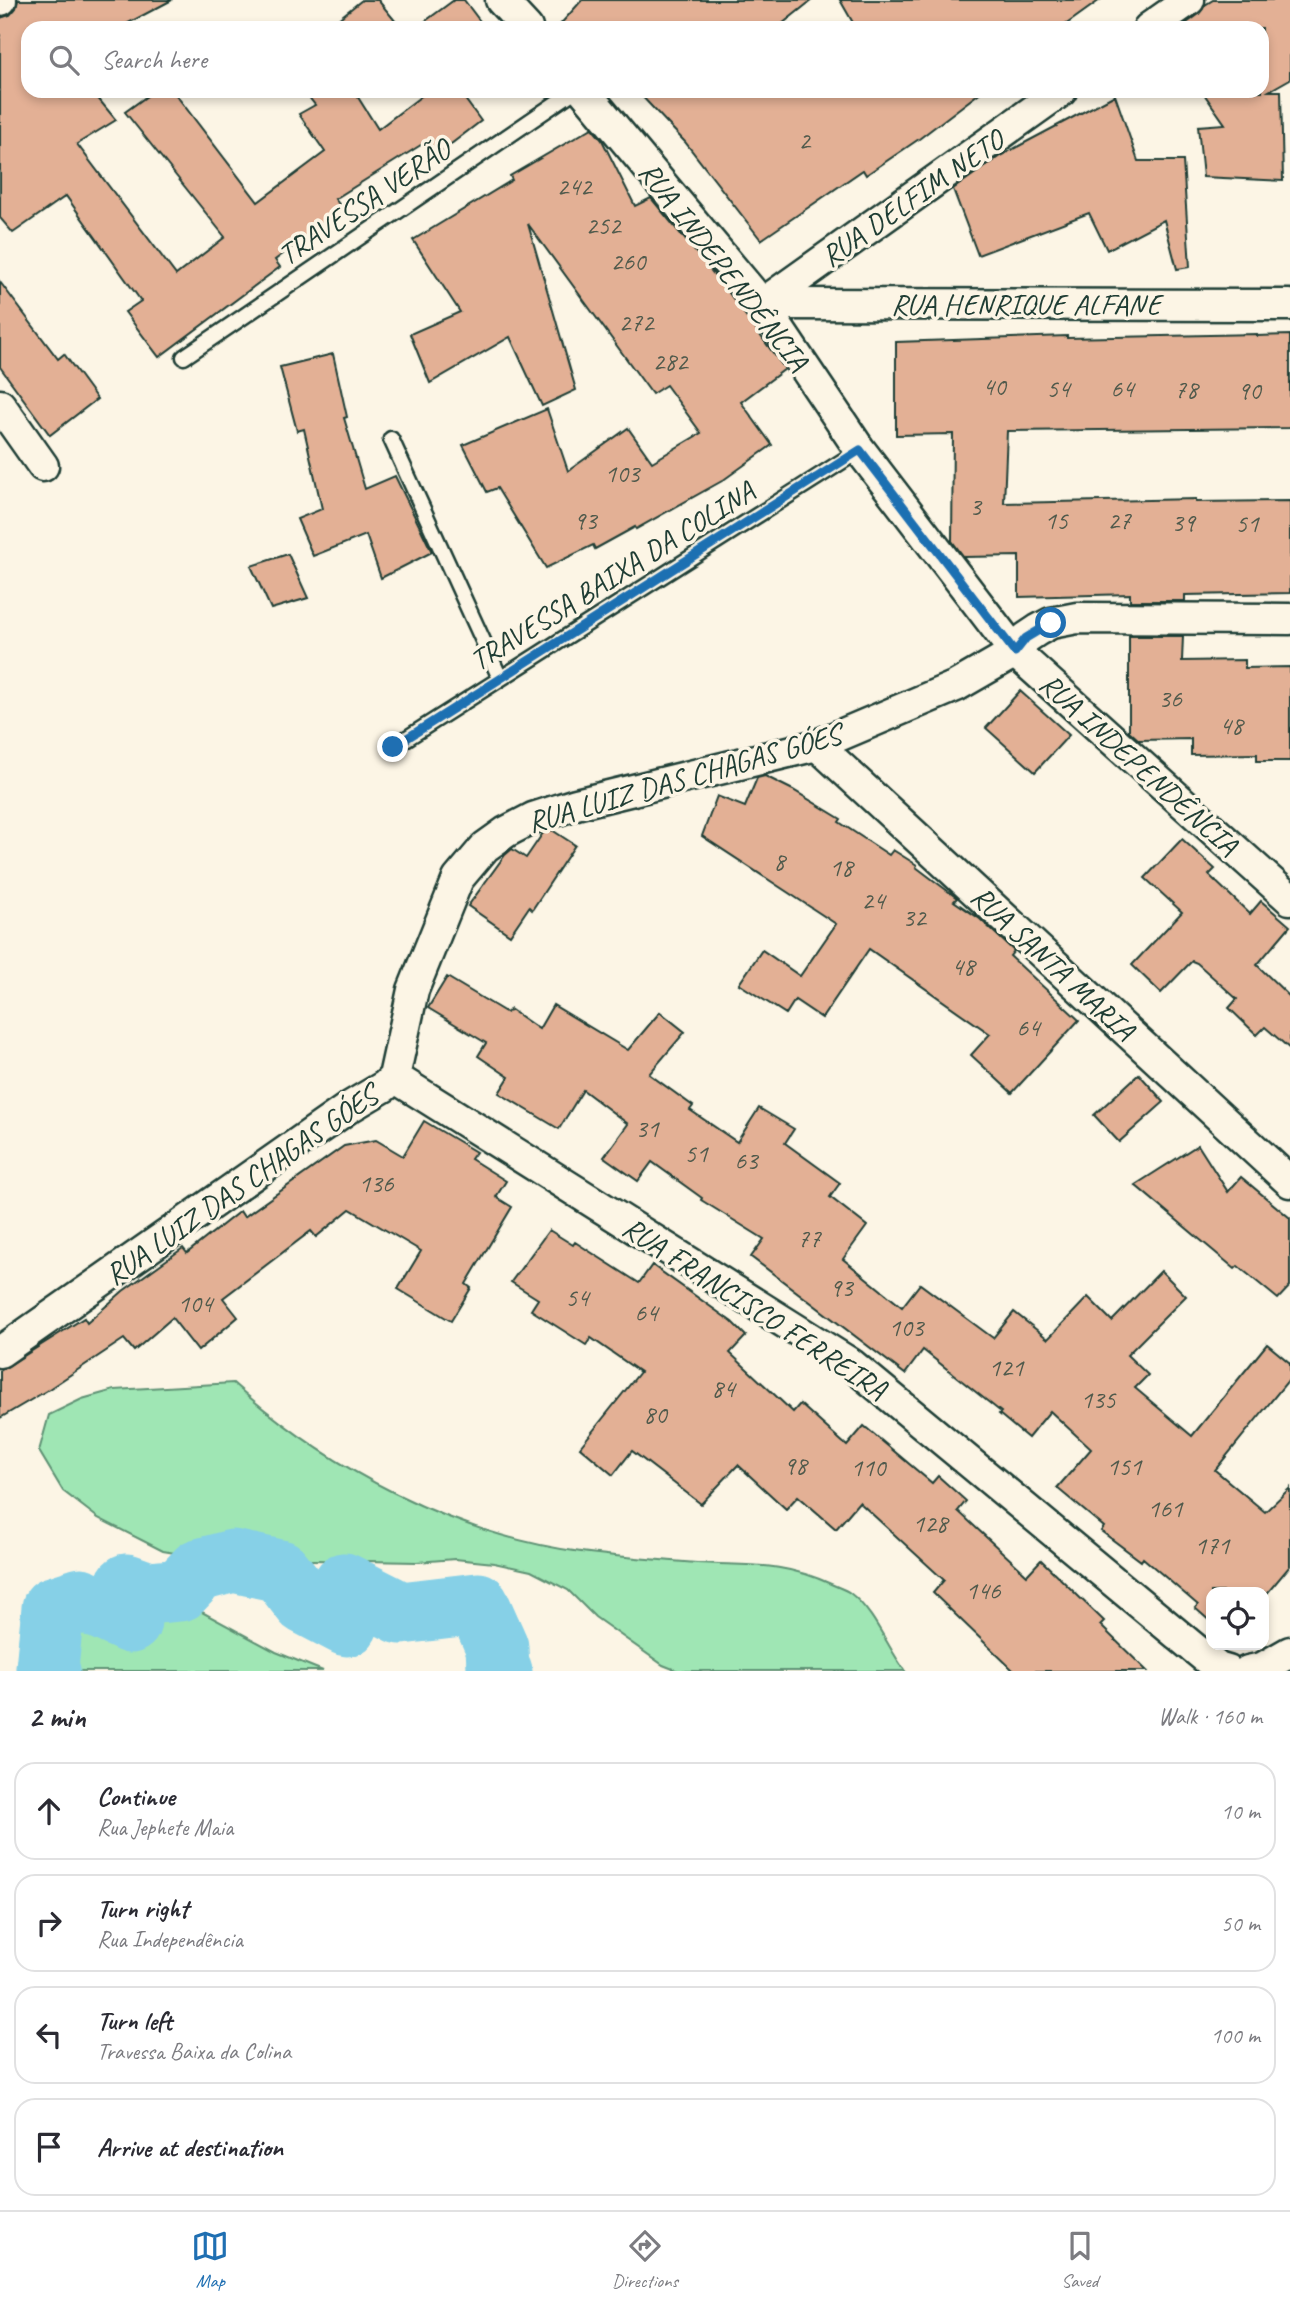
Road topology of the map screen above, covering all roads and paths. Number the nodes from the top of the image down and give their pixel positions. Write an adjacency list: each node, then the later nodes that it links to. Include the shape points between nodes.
1 (501, 0): 3 (street)
2 (1189, 0): 4 (street)
3 (520, 21)
4 (1159, 21)
5 (565, 98): 10 (lane, TRAVESSA VERÃO)
6 (590, 98): 8 (street, RUA INDEPENDÊNCIA)
7 (1051, 98): 8 (street, RUA DELFIM NETO)
8 (762, 304): 9 (street, RUA HENRIQUE ALFANE); 13 (street, RUA INDEPENDÊNCIA)
9 (1290, 304)
10 (184, 357)
11 (0, 405): 14 (street)
12 (391, 439): 17 (lane)
13 (860, 450): 16 (street, RUA INDEPENDÊNCIA); 17 (lane, TRAVESSA BAIXA DA COLINA)
14 (43, 466)
15 (1290, 619): 16 (street, RUA LUIZ DAS CHAGAS GÓES, via 1077,618 1038,630)
16 (1015, 652): 18 (street, RUA LUIZ DAS CHAGAS GÓES, via 956,686); 20 (street, RUA INDEPENDÊNCIA)
17 (500, 678): 19 (lane, TRAVESSA BAIXA DA COLINA)
18 (817, 744): 21 (street, RUA LUIZ DAS CHAGAS GÓES, via 576,804 533,818 485,847 458,879 413,990); 22 (street, RUA SANTA MARIA)
19 (393, 747)
20 (1290, 899)
21 (394, 1077): 23 (street, RUA LUIZ DAS CHAGAS GÓES); 25 (street, RUA FRANCISCO FERREIRA, via 851,1364)
22 (1290, 1182)
23 (0, 1353)
24 (1290, 1652): 26 (street)
25 (1227, 1671)
26 (1248, 1671)

